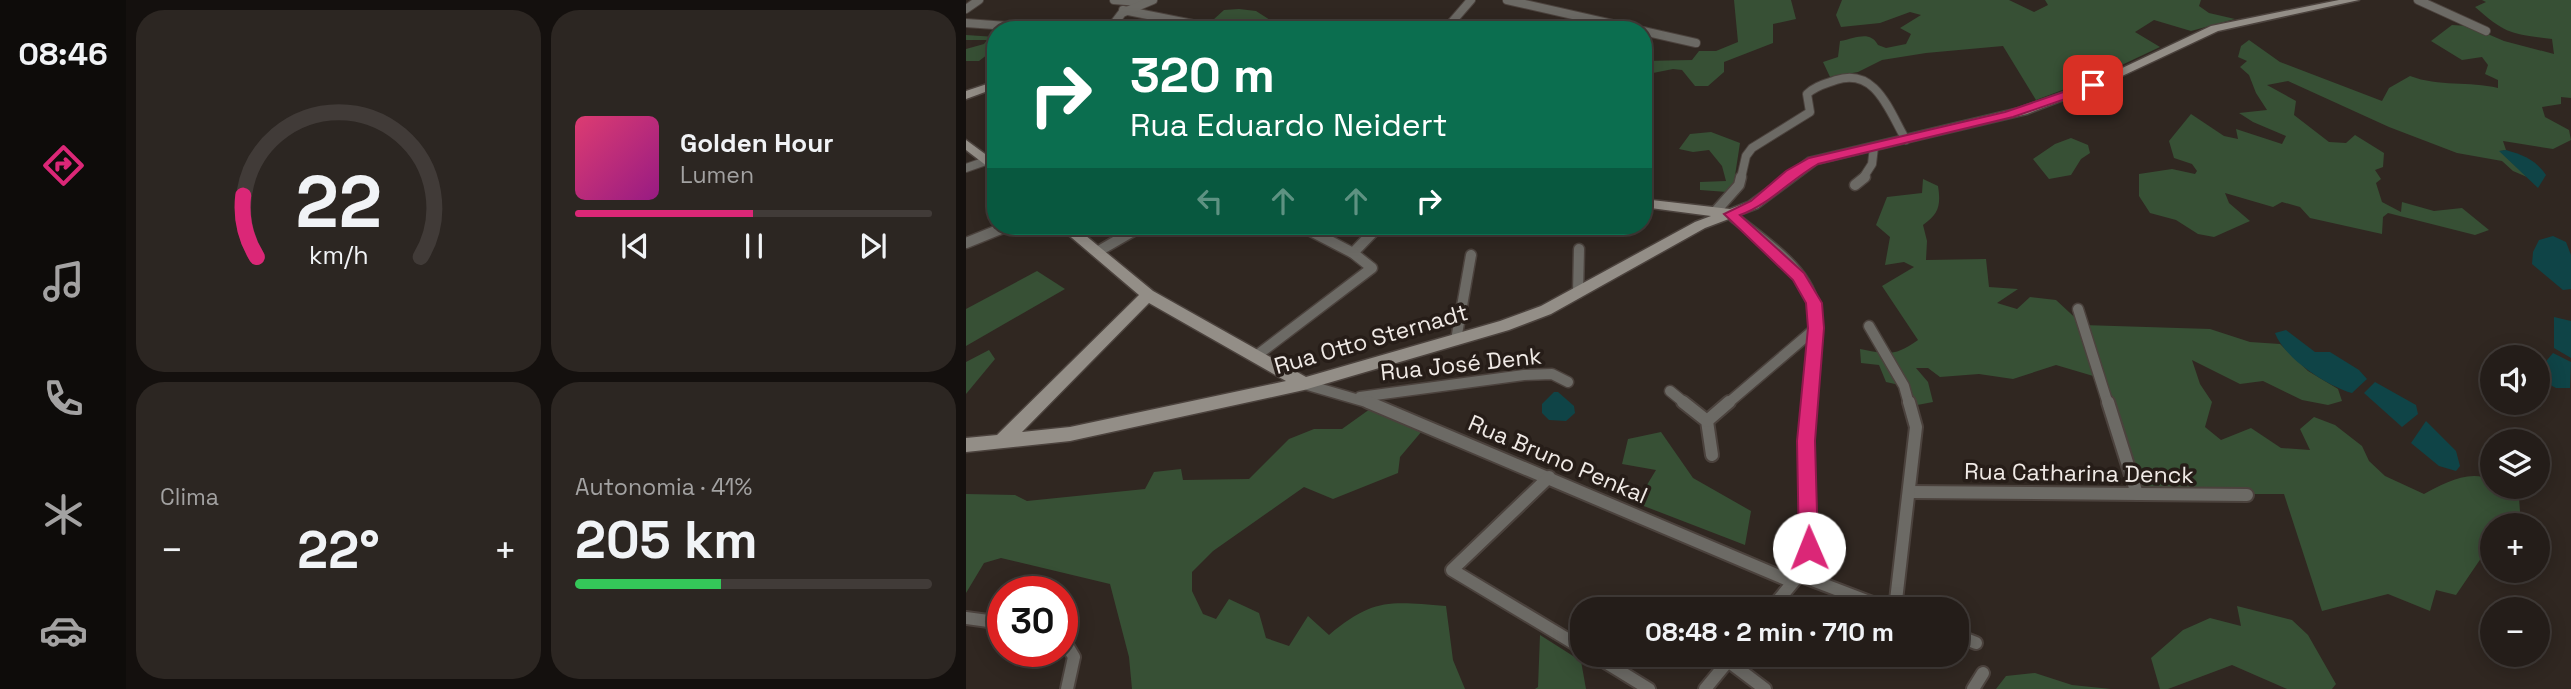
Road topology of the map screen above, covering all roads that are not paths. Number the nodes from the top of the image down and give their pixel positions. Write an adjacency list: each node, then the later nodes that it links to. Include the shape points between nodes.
1 (979, 0): 8 (street)
2 (1114, 0): 7 (street)
3 (1471, 0): 12 (street)
4 (1507, 0): 13 (street)
5 (2354, 0): 21 (street, Rua Otto Sternadt, via 2215,28 2043,104)
6 (2418, 0): 16 (street)
7 (1149, 1): 9 (street)
8 (966, 9)
9 (1123, 10): 10 (street); 11 (street)
10 (1113, 21)
11 (1178, 21)
12 (1454, 21)
13 (1601, 21)
14 (966, 23): 15 (street)
15 (987, 25)
16 (2486, 31)
17 (1652, 33): 18 (street)
18 (1696, 43)
19 (987, 86): 20 (street)
20 (966, 95)
21 (1906, 139): 23 (street, Rua Otto Sternadt); 29 (street, via 1875,88 1858,76 1811,89 1807,96 1810,112 1746,156)
22 (966, 144): 24 (street)
23 (1874, 147): 27 (street, via 1873,164); 29 (street, Rua Otto Sternadt, via 1806,164 1756,204)
24 (987, 162)
25 (987, 165): 26 (street)
26 (966, 168)
27 (1854, 185)
28 (1652, 204): 29 (street)
29 (1723, 213): 40 (street, Rua Otto Sternadt); 44 (street, via 1791,268 1806,286 1814,303)
30 (987, 234): 35 (street)
31 (1076, 235): 37 (street)
32 (1126, 235): 37 (street)
33 (1318, 235): 38 (street)
34 (1370, 235): 38 (street)
35 (966, 243)
36 (1579, 249): 40 (street)
37 (1097, 252): 41 (street)
38 (1353, 253): 46 (street, via 1372,268)
39 (1471, 255): 45 (street)
40 (1578, 293): 45 (street, Rua Otto Sternadt, via 1537,314)
41 (1148, 295): 46 (street); 52 (street)
42 (2078, 309): 57 (street)
43 (1869, 326): 56 (street, via 1912,405 1916,436)
44 (1816, 328): 51 (street); 59 (street, via 1806,441 1810,541)
45 (1456, 340): 48 (street, Rua Otto Sternadt)
46 (1256, 356): 48 (street)
47 (1568, 382): 50 (street, Rua José Denk, via 1552,374 1536,374)
48 (1304, 384): 50 (street, Rua Bruno Penkal); 52 (street, Rua Otto Sternadt, via 1081,432)
49 (1670, 391): 51 (street)
50 (1357, 397): 55 (street, Rua Bruno Penkal)
51 (1707, 421): 54 (street)
52 (1001, 442): 53 (street, Rua Otto Sternadt)
53 (966, 445)
54 (1712, 454)
55 (1549, 477): 59 (street, Rua Bruno Penkal); 66 (street, via 1451,570)
56 (1910, 492): 57 (street, Rua Catharina Denck); 62 (street)
57 (2137, 494): 58 (street, Rua Catharina Denck)
58 (2247, 495)
59 (1796, 578): 60 (street); 61 (street, Rua Bruno Penkal)
60 (1781, 597)
61 (1852, 597)
62 (1897, 597)
63 (966, 618): 64 (street)
64 (987, 620)
65 (1969, 640): 67 (street)
66 (1570, 641)
67 (1976, 643)
68 (1072, 667): 73 (street)
69 (1613, 667): 74 (street)
70 (1723, 667): 75 (street)
71 (1741, 667): 76 (street)
72 (1983, 673): 77 (street)
73 (1067, 689)
74 (1649, 689)
75 (1704, 689)
76 (1765, 689)
77 (1973, 689)

